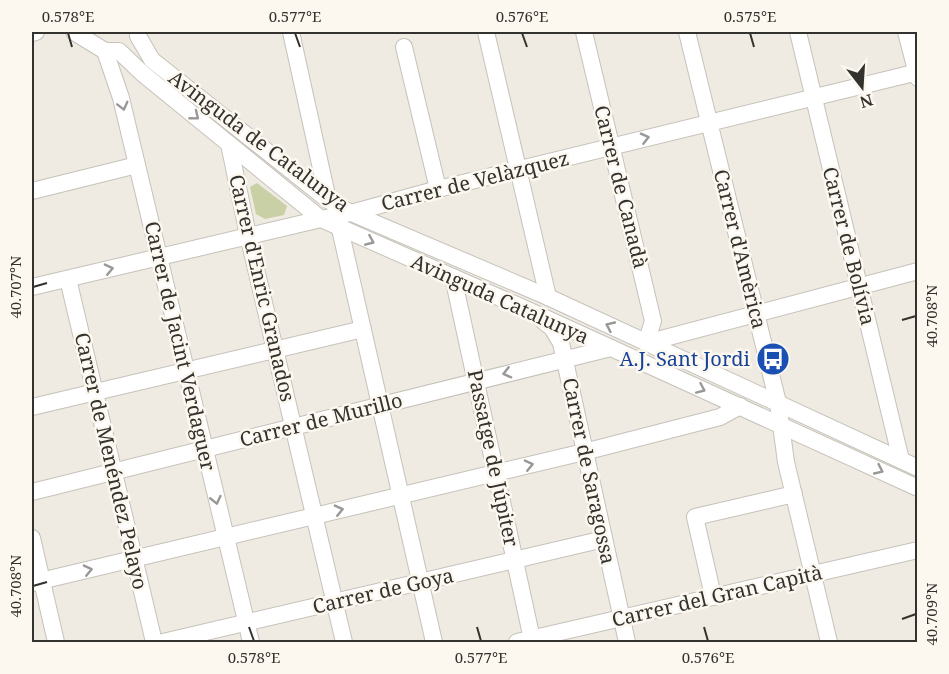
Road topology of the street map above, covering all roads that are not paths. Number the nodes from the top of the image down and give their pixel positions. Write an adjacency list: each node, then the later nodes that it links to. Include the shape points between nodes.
1 (36, 32): 9 (street)
2 (74, 32): 12 (street, Avinguda Catalunya)
3 (291, 32): 22 (street)
4 (486, 32): 19 (street)
5 (584, 32): 17 (street, Carrer de Canadà)
6 (687, 32): 15 (street, Carrer d'Amèrica)
7 (798, 32): 14 (street, Carrer de Bolívia)
8 (906, 32): 13 (street)
9 (32, 33)
10 (138, 34): 12 (street, via 125,50); 22 (street, Avinguda de Catalunya, via 152,60)
11 (404, 47): 20 (street)
12 (112, 51): 16 (street, Avinguda Catalunya, one-way to 16); 18 (street, Carrer de Jacint Verdaguer, one-way to 18)
13 (917, 74): 14 (street, Carrer de Velàzquez)
14 (813, 97): 15 (street, Carrer de Velàzquez); 31 (street, Carrer de Bolívia)
15 (709, 122): 17 (street, Carrer de Velàzquez, one-way to 15); 35 (street, Carrer d'Amèrica)
16 (230, 144): 24 (street, Avinguda Catalunya); 26 (street, Carrer d'Enric Granados)
17 (611, 146): 19 (street, Carrer de Velàzquez); 37 (street, Carrer de Canadà, via 653,321)
18 (137, 165): 21 (street); 27 (street, Carrer de Jacint Verdaguer)
19 (518, 170): 20 (street, Carrer de Velàzquez); 33 (street)
20 (438, 189): 23 (street, Carrer de Velàzquez)
21 (32, 191)
22 (328, 200): 23 (street, Avinguda de Catalunya)
23 (351, 213): 24 (street, Carrer de Velàzquez); 33 (street, Avinguda de Catalunya)
24 (321, 219): 25 (street, Avinguda Catalunya); 26 (street, Carrer de Velàzquez)
25 (340, 229): 29 (street, Avinguda Catalunya, one-way to 29); 36 (street)
26 (248, 236): 27 (street, Carrer de Velàzquez); 39 (street, Carrer d'Enric Granados)
27 (158, 257): 30 (street, Carrer de Velàzquez, one-way to 27); 41 (street, Carrer de Jacint Verdaguer)
28 (918, 271): 31 (street)
29 (453, 277): 34 (street, Avinguda Catalunya); 42 (street, Passatge de Júpiter)
30 (68, 279): 32 (street, Carrer de Velàzquez); 43 (street, Carrer de Menéndez Pelayo)
31 (859, 286): 35 (street); 52 (street, Carrer de Bolívia)
32 (32, 287)
33 (548, 297): 37 (street, Avinguda de Catalunya, one-way to 33)
34 (530, 311): 38 (street, Avinguda Catalunya); 40 (street, Carrer de Saragossa, via 552,328)
35 (755, 313): 37 (street); 44 (street, Carrer d'Amèrica)
36 (363, 329): 39 (street); 45 (street)
37 (646, 343): 44 (street, Avinguda de Catalunya)
38 (611, 348): 40 (street, Carrer de Murillo); 46 (street, Avinguda Catalunya, one-way to 46)
39 (276, 350): 41 (street); 49 (street, Carrer d'Enric Granados)
40 (564, 359): 42 (street, Carrer de Murillo, one-way to 42); 51 (street, Carrer de Saragossa)
41 (186, 371): 43 (street); 50 (street, Carrer de Jacint Verdaguer)
42 (476, 381): 45 (street, Carrer de Murillo); 55 (street, Passatge de Júpiter)
43 (95, 392): 47 (street); 54 (street, Carrer de Menéndez Pelayo)
44 (778, 403): 48 (street, Carrer d'Amèrica); 52 (street, Avinguda de Catalunya)
45 (380, 405): 49 (street, Carrer de Murillo); 59 (street)
46 (740, 406): 48 (street, Avinguda Catalunya); 51 (street, via 720,417)
47 (32, 407)
48 (780, 425): 56 (street, Avinguda Catalunya, one-way to 56); 58 (street, Carrer d'Amèrica)
49 (293, 427): 50 (street, Carrer de Murillo); 60 (street, Carrer d'Enric Granados)
50 (204, 449): 54 (street, Carrer de Murillo); 61 (street, Carrer de Jacint Verdaguer, one-way to 61)
51 (584, 452): 55 (street, one-way to 51); 63 (street, Carrer de Saragossa)
52 (901, 460): 53 (street, Avinguda de Catalunya)
53 (918, 468)
54 (114, 472): 57 (street, Carrer de Murillo); 65 (street, Carrer de Menéndez Pelayo)
55 (496, 473): 59 (street); 66 (street, Passatge de Júpiter)
56 (918, 488)
57 (32, 492)
58 (794, 494): 67 (street, Carrer d'Amèrica); 70 (street, via 694,517)
59 (401, 495): 60 (street, one-way to 59); 69 (street)
60 (314, 516): 61 (street); 71 (street, Carrer d'Enric Granados)
61 (225, 537): 65 (street); 73 (street, Carrer de Jacint Verdaguer)
62 (32, 538): 68 (street)
63 (604, 539): 66 (street, Carrer de Goya); 72 (street, Carrer de Saragossa)
64 (918, 550): 67 (street, Carrer del Gran Capità)
65 (134, 559): 68 (street, one-way to 65); 76 (street, Carrer de Menéndez Pelayo)
66 (515, 559): 69 (street, Carrer de Goya); 74 (street, Passatge de Júpiter)
67 (814, 573): 70 (street, Carrer del Gran Capità); 82 (street, Carrer d'Amèrica)
68 (37, 582): 75 (street)
69 (420, 582): 71 (street, Carrer de Goya); 80 (street)
70 (713, 596): 72 (street, Carrer del Gran Capità)
71 (334, 602): 73 (street, Carrer de Goya); 79 (street, Carrer d'Enric Granados)
72 (621, 618): 74 (street, Carrer del Gran Capità); 81 (street, Carrer de Saragossa)
73 (245, 623): 77 (street, Carrer de Goya); 78 (street, Carrer de Jacint Verdaguer)
74 (525, 641)
75 (56, 642)
76 (154, 642)
77 (163, 642)
78 (250, 642)
79 (344, 642)
80 (434, 642)
81 (627, 642)
82 (829, 642)

